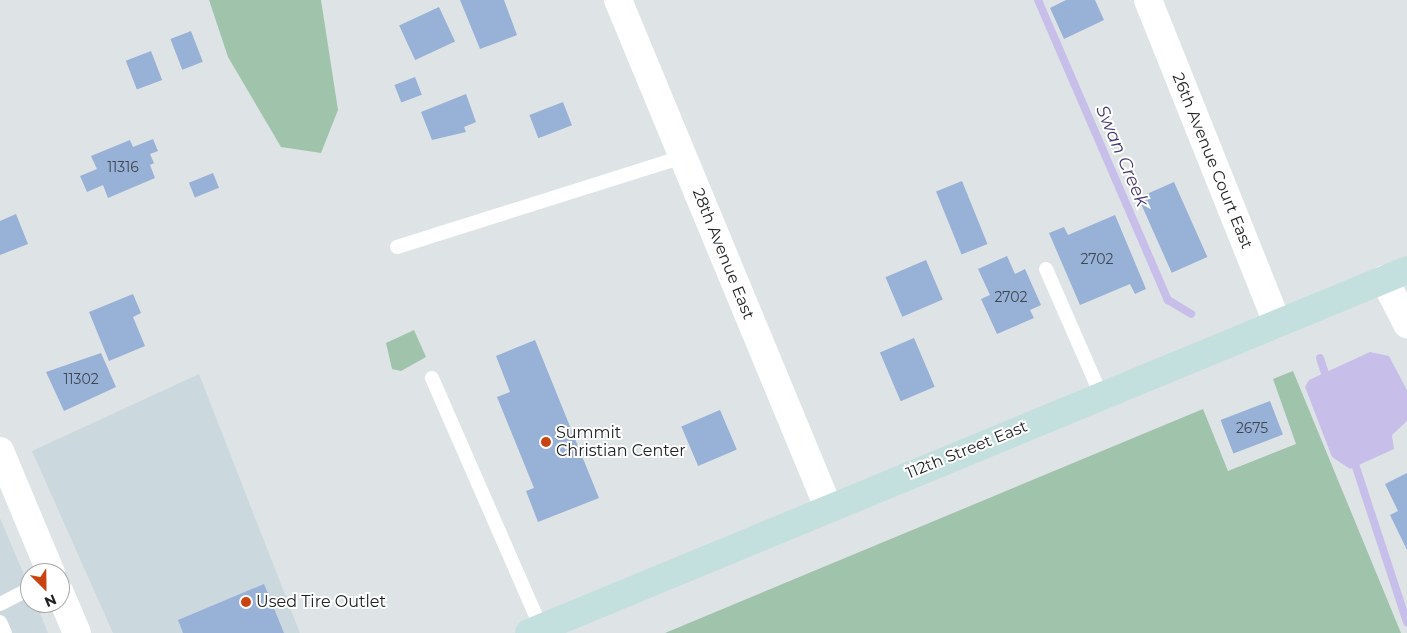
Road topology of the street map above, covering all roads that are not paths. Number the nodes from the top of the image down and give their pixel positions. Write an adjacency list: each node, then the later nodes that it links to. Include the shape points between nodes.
1 (618, 0): 3 (street, 28th Avenue East)
2 (1148, 0): 7 (street, 26th Avenue Court East)
3 (683, 157): 4 (lane); 12 (street, 28th Avenue East)
4 (397, 247)
5 (1046, 269): 10 (lane)
6 (1396, 274): 7 (main road, 112th Street East); 8 (street)
7 (1277, 323): 10 (main road, 112th Street East)
8 (1407, 324)
9 (432, 378): 18 (lane)
10 (1101, 395): 12 (main road, 112th Street East)
11 (0, 451): 13 (street)
12 (828, 507): 18 (main road, 112th Street East)
13 (48, 563)
14 (20, 594): 15 (lane)
15 (0, 604)
16 (68, 613): 20 (street)
17 (0, 622): 19 (lane)
18 (535, 630)
19 (5, 633)
20 (77, 633)

